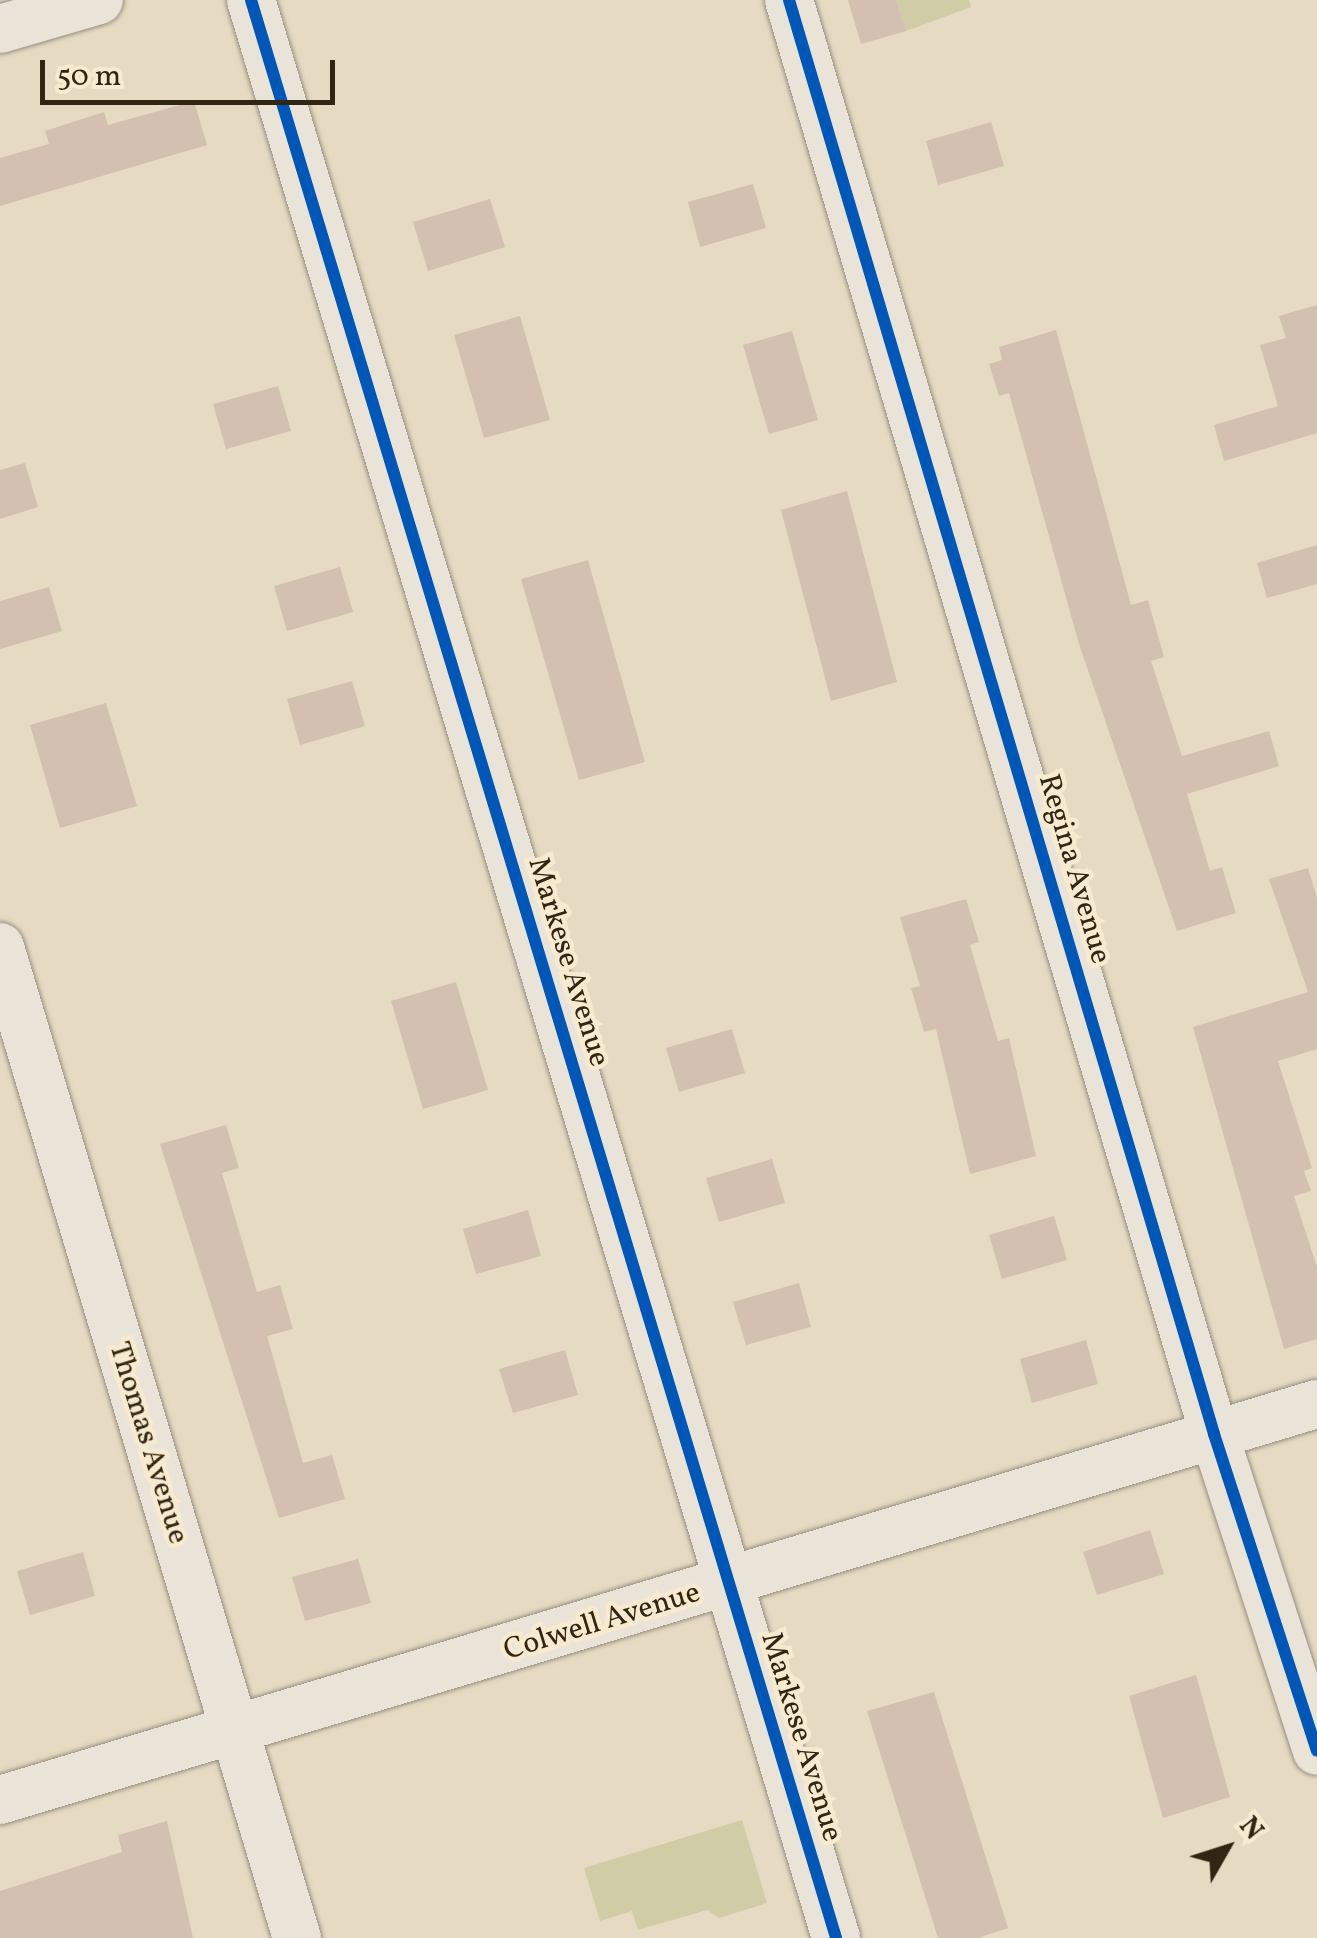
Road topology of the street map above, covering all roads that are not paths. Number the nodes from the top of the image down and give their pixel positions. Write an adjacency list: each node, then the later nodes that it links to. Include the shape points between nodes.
1 (99, 0): 4 (street)
2 (251, 0): 8 (street, Markese Avenue)
3 (789, 0): 7 (street, Regina Avenue)
4 (0, 29)
5 (0, 948): 9 (street, Thomas Avenue)
6 (1317, 1404): 7 (street, Colwell Avenue)
7 (1214, 1434): 8 (street, Colwell Avenue); 10 (street, Regina Avenue)
8 (730, 1584): 9 (street, Colwell Avenue); 13 (street, Markese Avenue)
9 (235, 1730): 11 (street, Colwell Avenue); 12 (street, Thomas Avenue)
10 (1317, 1751)
11 (0, 1800)
12 (297, 1938)
13 (836, 1938)

